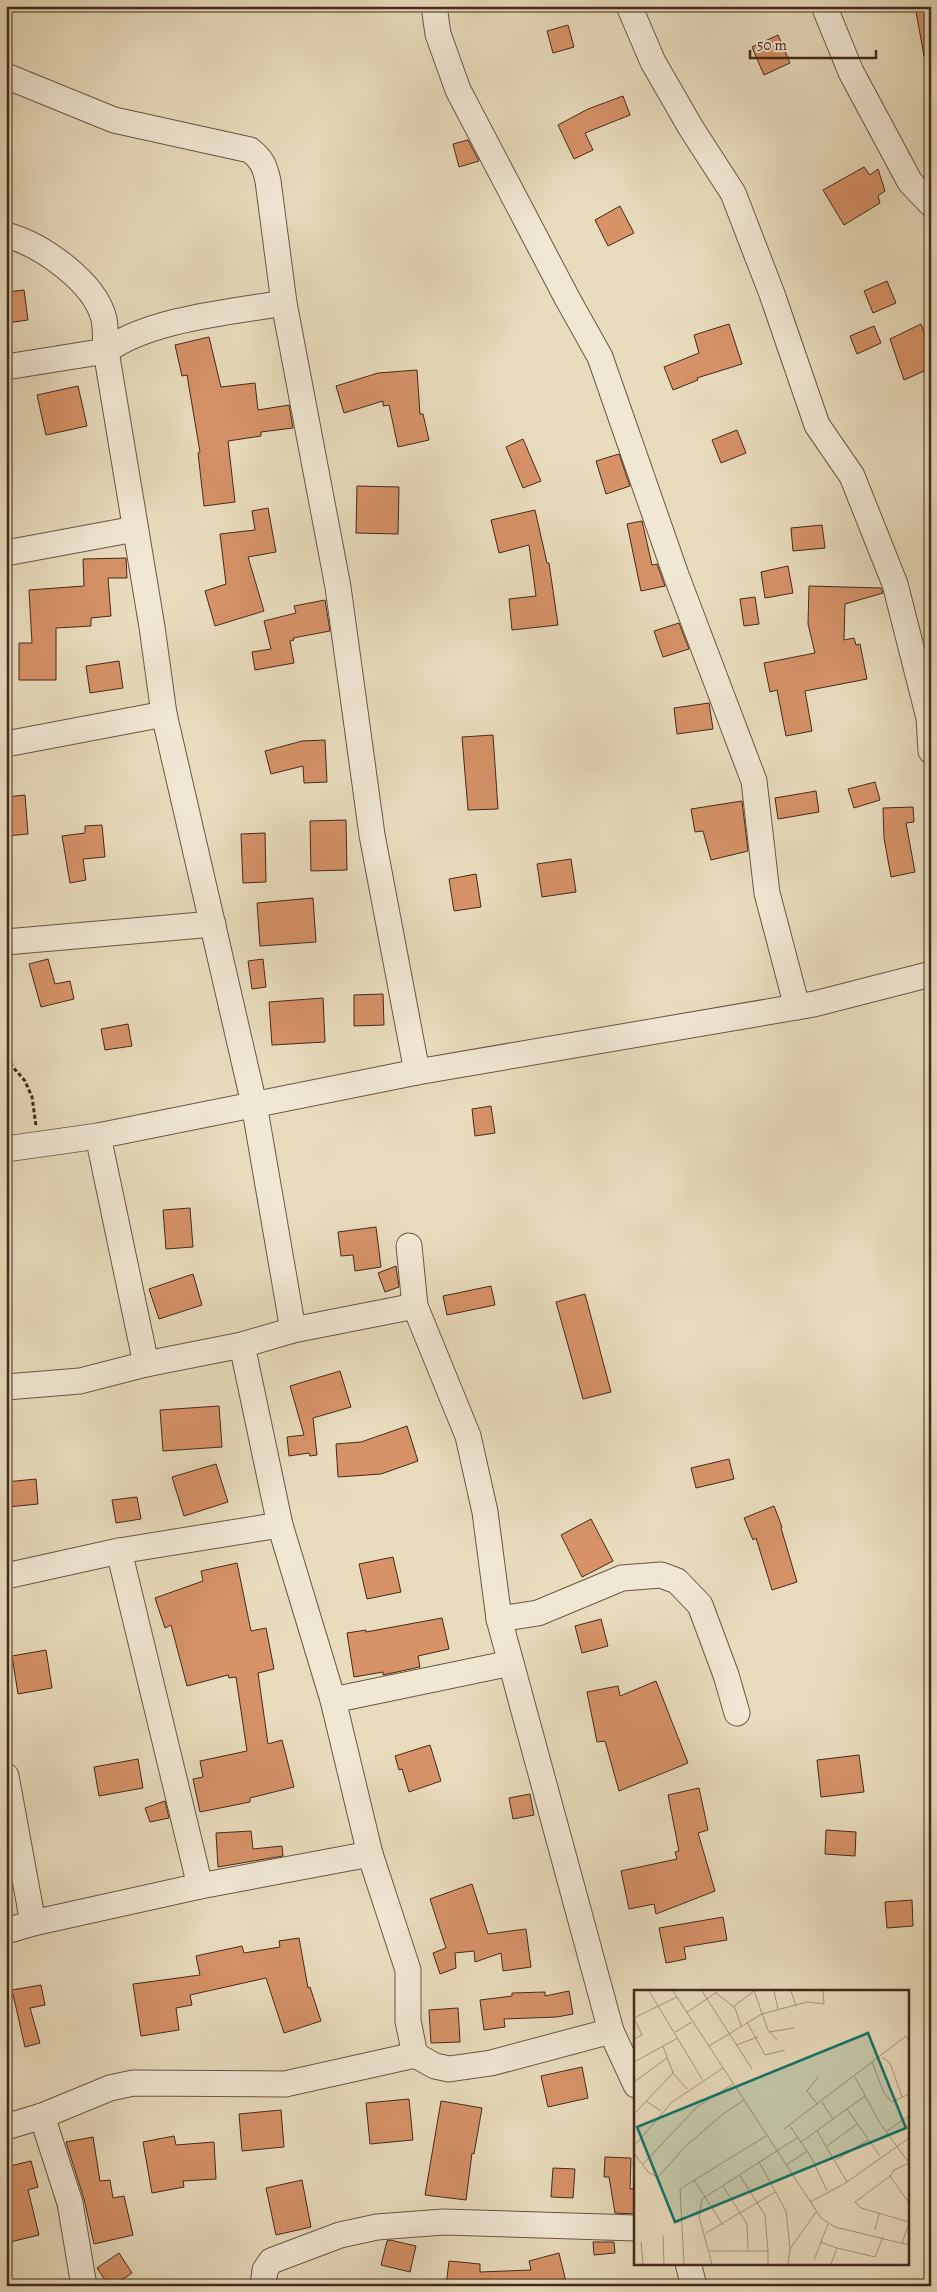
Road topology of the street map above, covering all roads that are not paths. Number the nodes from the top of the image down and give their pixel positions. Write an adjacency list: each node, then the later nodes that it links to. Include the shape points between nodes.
1 (434, 6): 18 (street, via 438,34 458,90 600,357 676,575 754,781 766,894)
2 (629, 6): 14 (street, via 653,62 733,194 772,294 817,426 852,476 895,584 929,718)
3 (824, 6): 5 (street, via 855,80 910,182)
4 (6, 76): 7 (street, via 114,120 239,147 259,157 268,181)
5 (931, 204)
6 (6, 235): 8 (street, via 51,256 78,278 97,303 104,319)
7 (284, 302): 8 (street, via 153,329); 19 (street, via 338,587 372,835)
8 (106, 350): 9 (street); 10 (street)
9 (6, 367)
10 (135, 529): 11 (street); 12 (street)
11 (6, 553)
12 (164, 714): 13 (street); 15 (street)
13 (6, 744)
14 (931, 752)
15 (213, 924): 16 (street); 20 (street)
16 (6, 942)
17 (931, 974): 18 (street)
18 (796, 1007): 19 (street)
19 (418, 1072): 20 (street)
20 (254, 1104): 21 (street); 25 (street)
21 (98, 1136): 22 (street); 27 (street)
22 (6, 1149)
23 (408, 1246): 24 (street)
24 (415, 1306): 25 (street); 32 (street, via 468,1436 485,1512)
25 (293, 1330): 26 (street)
26 (242, 1345): 27 (street); 29 (street)
27 (146, 1364): 28 (street, via 80,1381)
28 (6, 1387)
29 (280, 1525): 30 (street); 34 (street)
30 (119, 1551): 31 (street); 38 (street)
31 (6, 1576)
32 (499, 1619): 33 (street); 35 (street, via 538,1613 622,1578 661,1575 677,1581 700,1605)
33 (511, 1663): 34 (street); 41 (street)
34 (333, 1700): 37 (street)
35 (737, 1713)
36 (6, 1776): 39 (street)
37 (370, 1854): 38 (street); 42 (street, via 408,1970 408,2021)
38 (200, 1886): 39 (street)
39 (33, 1923): 40 (street)
40 (6, 1931)
41 (611, 2031): 42 (street, via 491,2062 449,2069 435,2066); 43 (street)
42 (415, 2055): 44 (street, via 285,2084 133,2083 110,2088)
43 (634, 2081)
44 (42, 2116): 45 (street); 48 (street, via 70,2203)
45 (6, 2127)
46 (634, 2228): 49 (street, via 444,2222 377,2227 340,2235 271,2261 265,2270)
47 (688, 2264): 50 (street)
48 (84, 2286)
49 (263, 2286)
50 (694, 2286)

